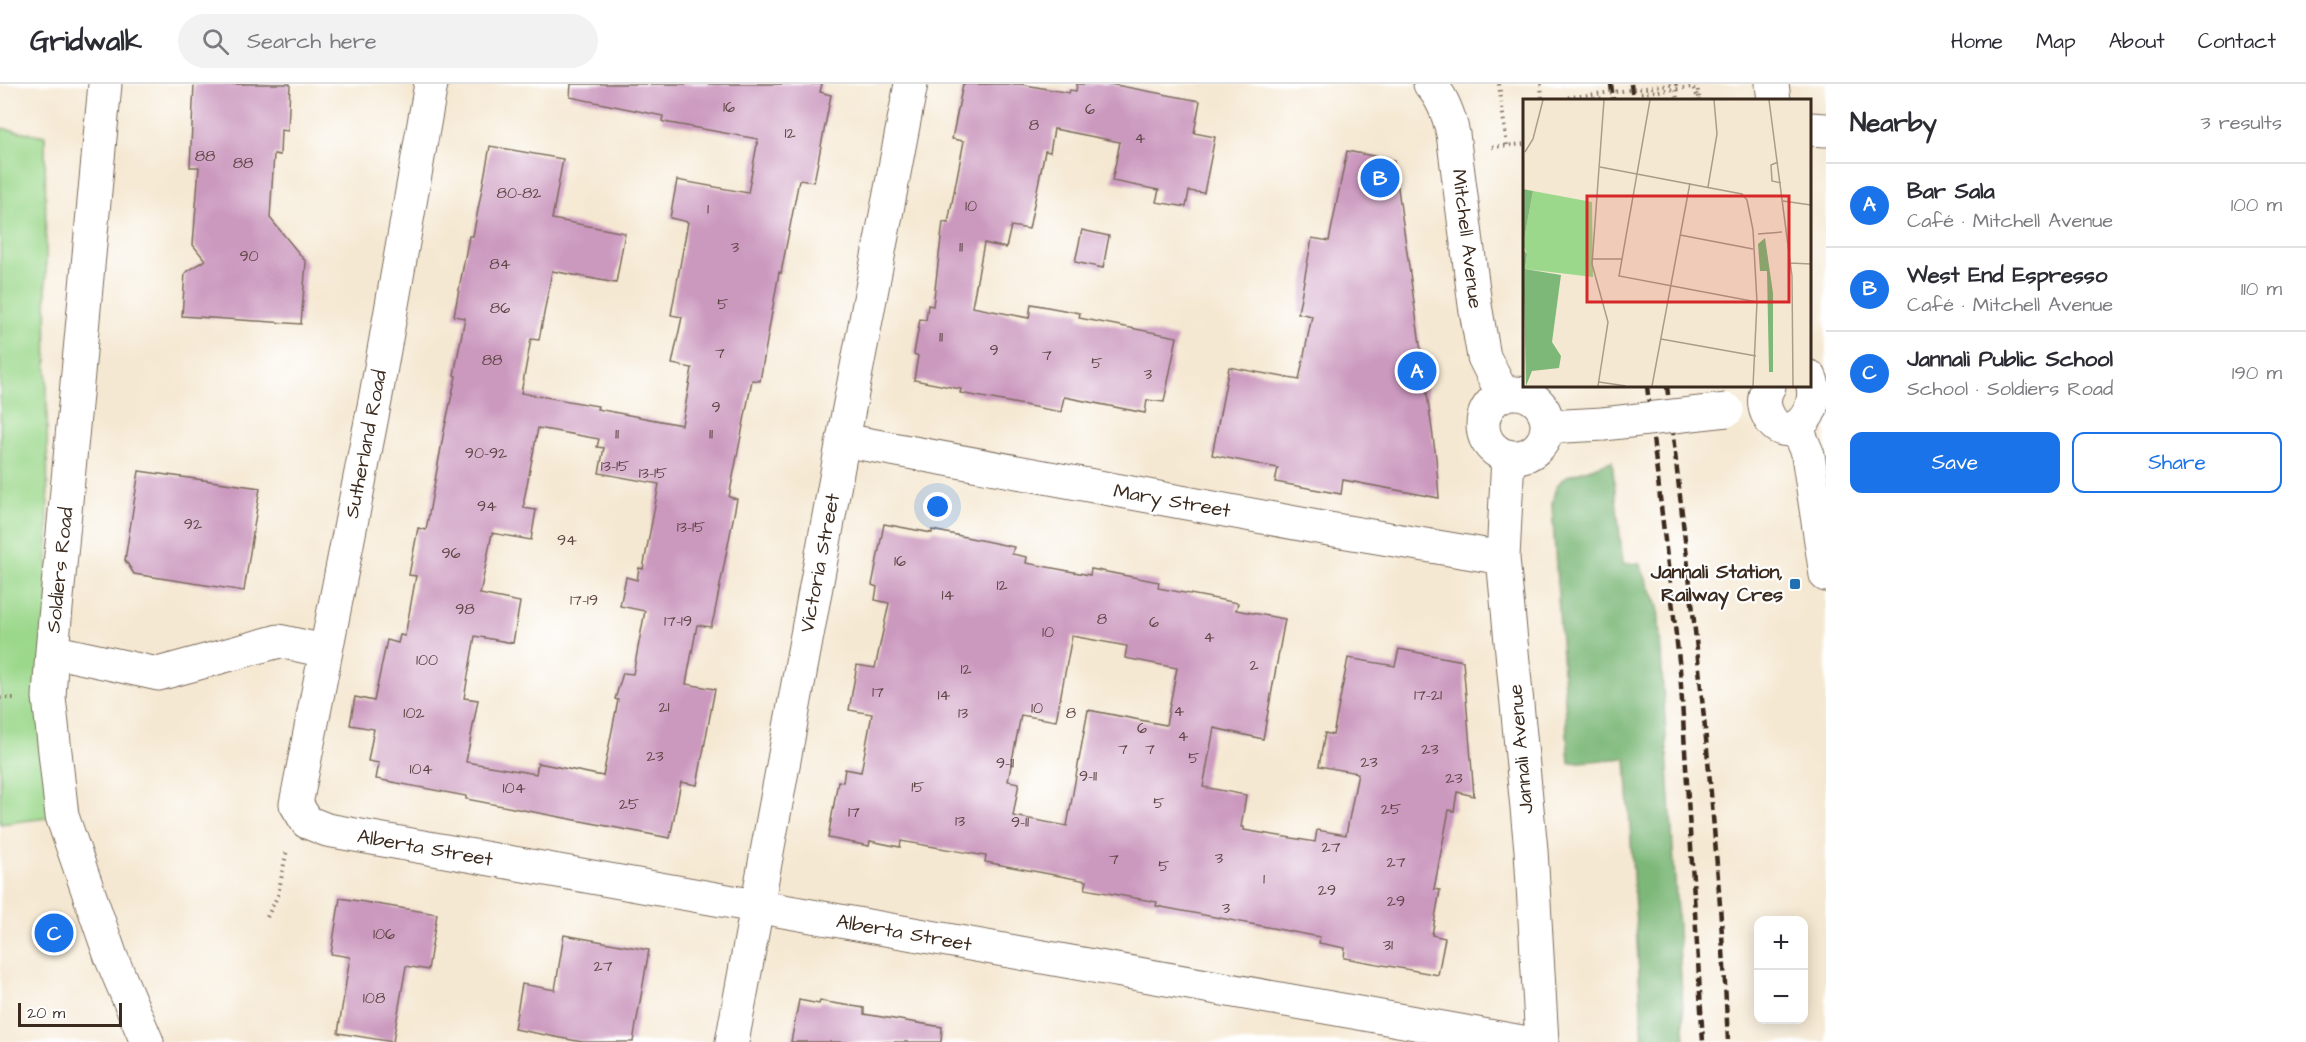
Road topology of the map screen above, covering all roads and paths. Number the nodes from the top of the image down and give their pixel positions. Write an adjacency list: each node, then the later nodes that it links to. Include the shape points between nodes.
1 (105, 84): 32 (street, Soldiers Road)
2 (431, 84): 33 (street, Sutherland Road, via 375,401)
3 (911, 84): 28 (street, Victoria Street)
4 (1430, 84): 24 (street, Mitchell Avenue, via 1451,125 1484,357)
5 (1499, 84): 21 (path)
6 (1541, 84): 12 (path)
7 (1677, 84): 14 (path, bridge)
8 (1697, 84): 15 (path)
9 (1772, 84): 17 (street)
10 (1641, 93): 16 (path, via 1693,87)
11 (1604, 98): 14 (path)
12 (1542, 99)
13 (1564, 99): 14 (path, bridge)
14 (1581, 99)
15 (1699, 99)
16 (1699, 99)
17 (1774, 99)
18 (1811, 129): 19 (street)
19 (1826, 130)
20 (1523, 144): 21 (path)
21 (1507, 146): 22 (path)
22 (1492, 147)
23 (1811, 379): 27 (street, via 1819,388 1822,404 1813,422)
24 (1503, 395): 26 (street, via 1518,393 1535,399 1545,413); 29 (street, via 1487,409 1483,428 1491,446)
25 (1767, 396): 26 (street, bridge, via 1727,410); 27 (street, via 1771,419)
26 (1547, 427): 29 (street, via 1543,442 1536,449 1518,457)
27 (1797, 429): 31 (street, via 1808,455)
28 (843, 440): 30 (street, Mary Street); 35 (street, Victoria Street)
29 (1508, 456): 30 (street, Jannali Avenue)
30 (1503, 558): 40 (street, Jannali Avenue, via 1531,850)
31 (1826, 575)
32 (52, 651): 33 (street, via 158,674 279,641); 37 (street, Soldiers Road, via 49,697 62,816 111,957)
33 (325, 651): 34 (street, Sutherland Road)
34 (296, 804): 35 (street, Alberta Street, via 308,822 327,830); 36 (path, via 278,896)
35 (756, 906): 38 (street, Victoria Street); 39 (street, Alberta Street)
36 (267, 917)
37 (147, 1042)
38 (732, 1042)
39 (1522, 1042)
40 (1542, 1042)

